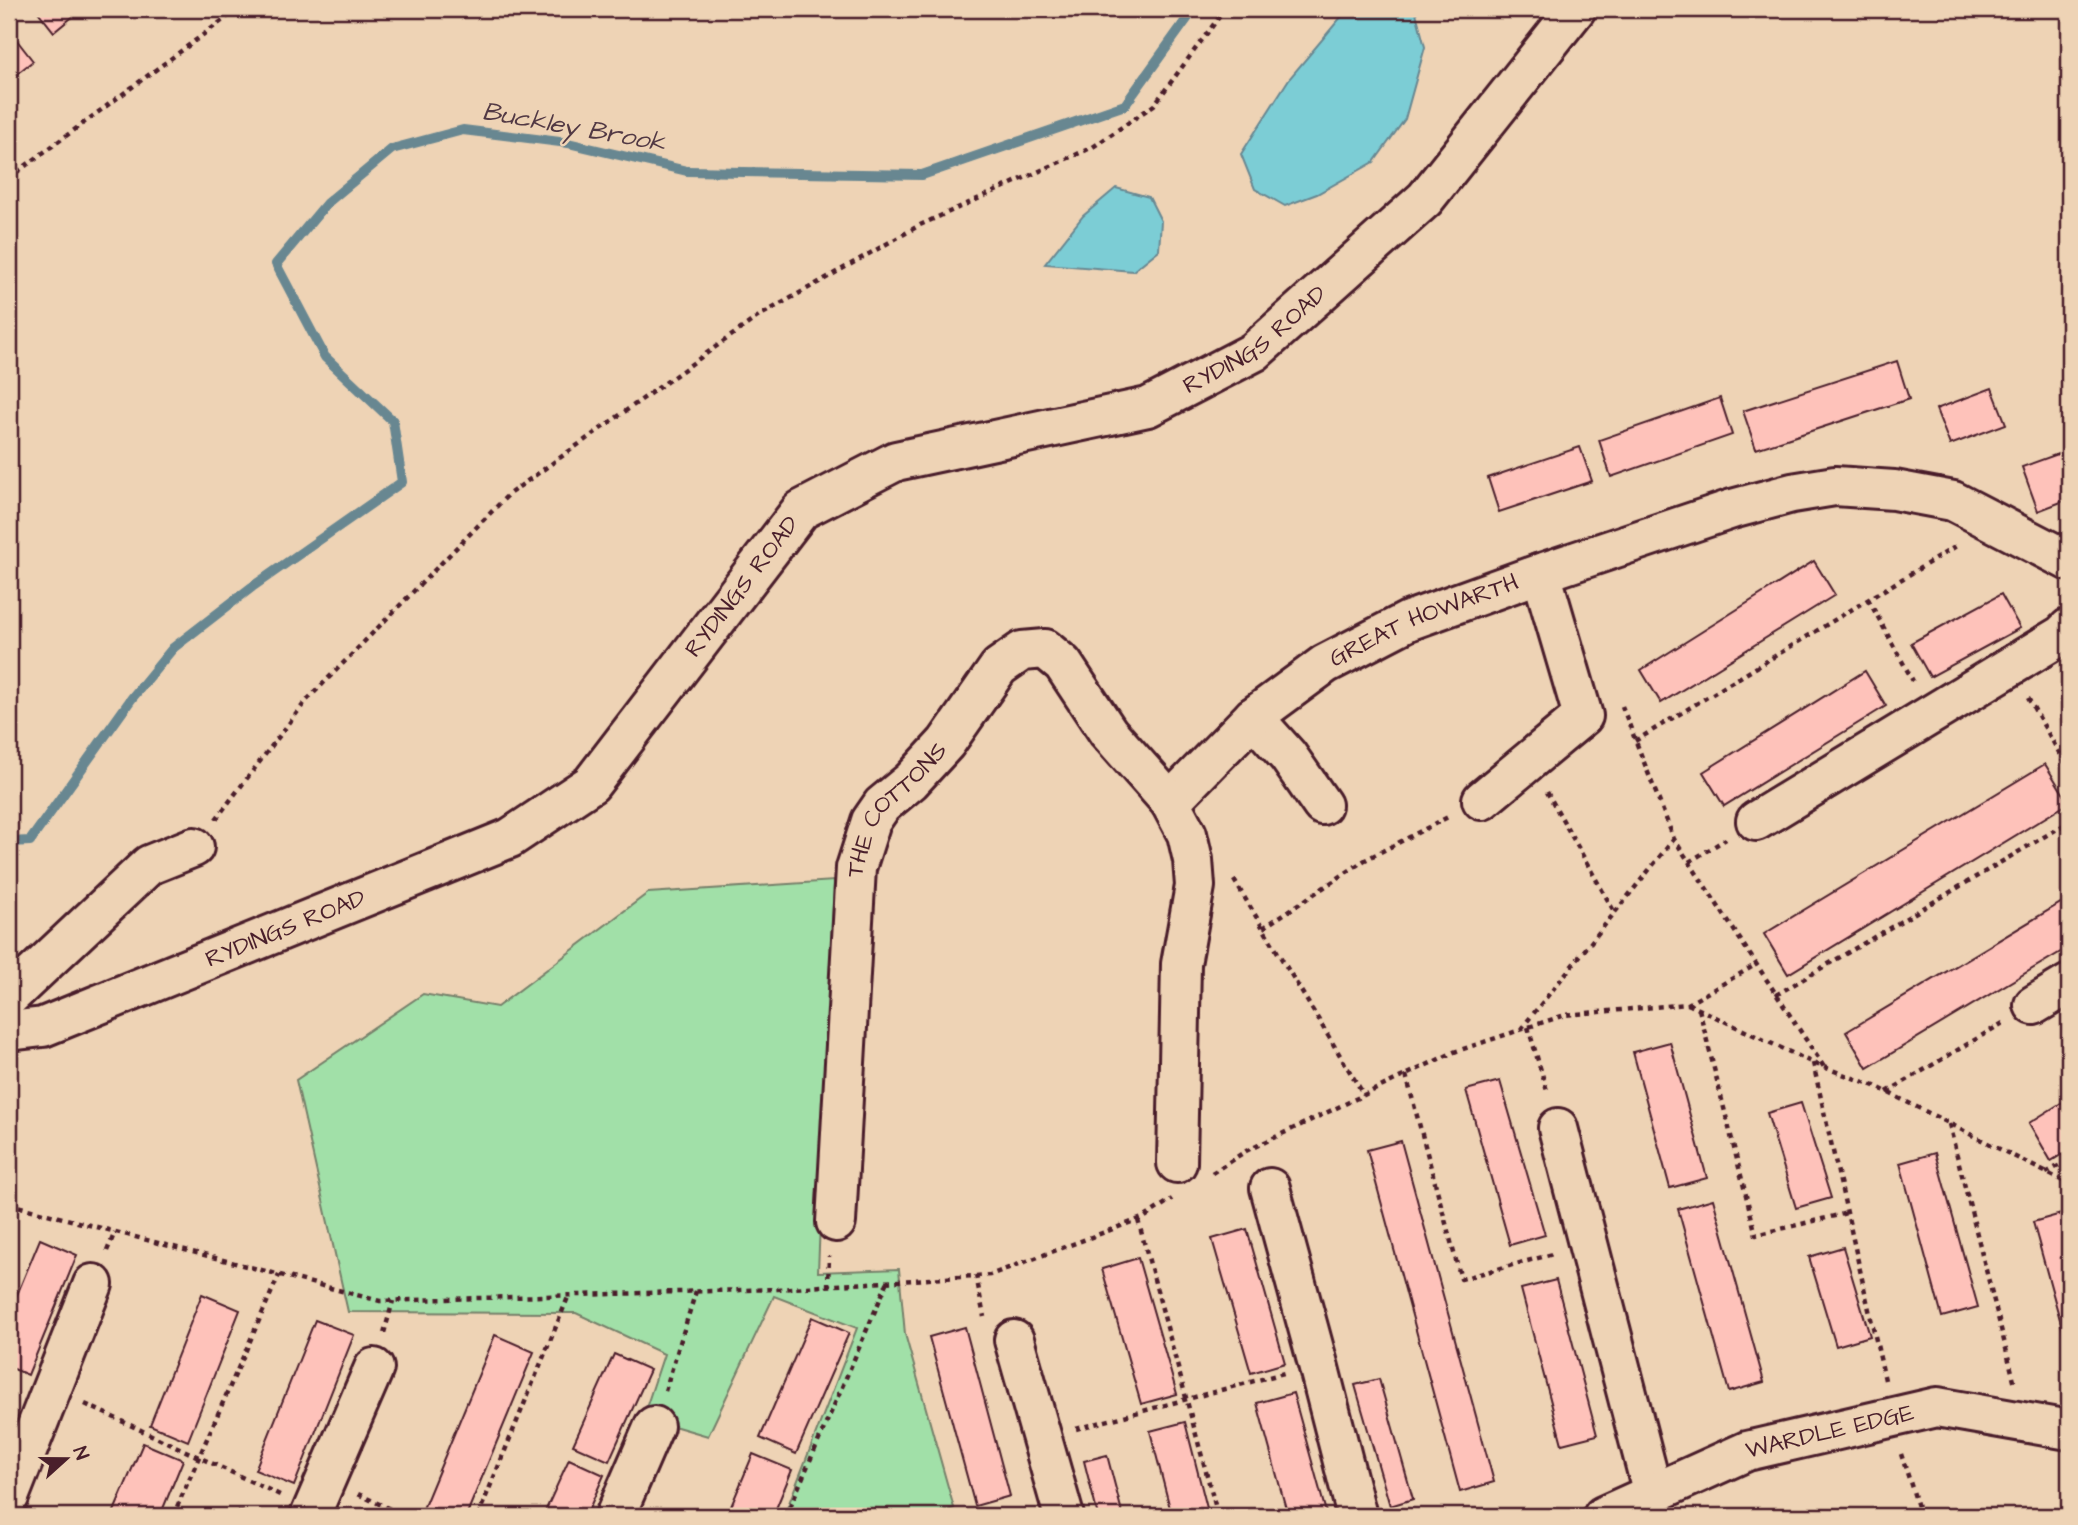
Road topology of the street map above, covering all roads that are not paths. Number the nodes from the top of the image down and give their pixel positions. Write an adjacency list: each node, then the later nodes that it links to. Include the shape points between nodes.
1 (1576, 9): 14 (street, RYDINGS ROAD, via 1425,199 1254,352 1148,407 896,461 801,510 591,784 510,838 43,1027)
2 (2069, 561): 3 (street, GREAT HOWARTH, via 1953,501 1835,486 1732,509)
3 (1541, 573): 5 (street, GREAT HOWARTH, via 1408,621 1325,664); 6 (street, via 1583,716)
4 (2069, 628): 9 (street)
5 (1253, 717): 7 (street, GREAT HOWARTH); 8 (street)
6 (1482, 800)
7 (1170, 802): 16 (street, via 1187,834 1195,886 1181,964); 18 (street, THE COTTONS, via 1108,733 1063,664 1045,649 1022,651 999,667 946,743 882,805 871,821 856,868)
8 (1322, 805)
9 (1756, 821)
10 (194, 847): 12 (street, via 149,865)
11 (2069, 984): 13 (street)
12 (9, 997)
13 (2034, 1005)
14 (9, 1031)
15 (1558, 1128): 24 (street)
16 (1177, 1163)
17 (1270, 1188): 29 (street)
18 (836, 1222)
19 (93, 1284): 25 (street)
20 (1014, 1340): 28 (street)
21 (374, 1368): 26 (street)
22 (654, 1426): 27 (street)
23 (2069, 1430): 24 (street, WARDLE EDGE, via 1937,1407 1747,1451)
24 (1653, 1494): 30 (street, WARDLE EDGE)
25 (9, 1497)
26 (316, 1502)
27 (615, 1516)
28 (1064, 1516)
29 (1356, 1516)
30 (1603, 1516)

